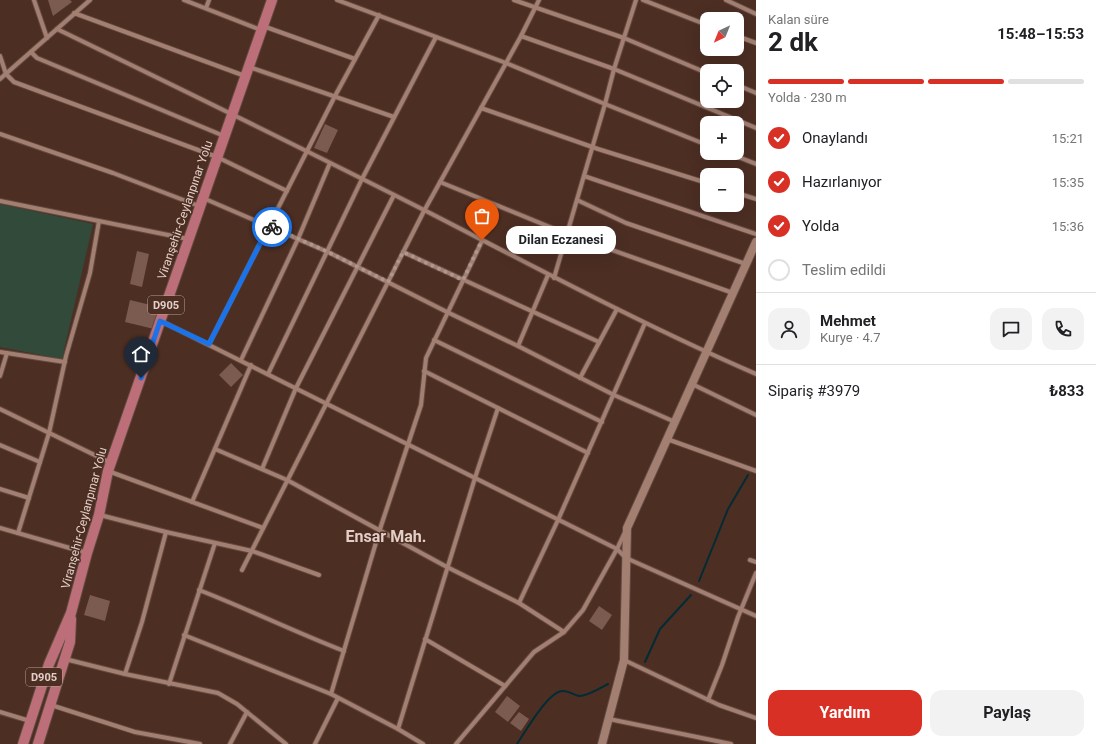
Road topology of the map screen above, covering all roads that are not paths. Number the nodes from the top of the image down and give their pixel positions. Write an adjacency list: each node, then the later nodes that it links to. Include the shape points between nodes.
1 (34, 0): 22 (street)
2 (90, 0): 14 (street)
3 (184, 0): 13 (street)
4 (209, 0): 13 (street)
5 (272, 0): 18 (main road, Viranşehir-Ceylanpınar Yolu / D905)
6 (338, 0): 16 (street)
7 (514, 0): 12 (street)
8 (539, 0): 12 (street)
9 (636, 0): 23 (street)
10 (643, 0): 17 (street)
11 (726, 0): 15 (street)
12 (536, 7): 20 (street); 23 (street)
13 (206, 8): 18 (street)
14 (74, 13): 19 (street); 32 (street)
15 (756, 14)
16 (379, 15): 21 (street); 28 (street)
17 (700, 22)
18 (262, 28): 28 (street); 32 (main road, Viranşehir-Ceylanpınar Yolu / D905)
19 (57, 29): 22 (street); 40 (street)
20 (521, 36): 29 (street); 30 (street)
21 (436, 37): 29 (street); 41 (street)
22 (47, 38): 26 (street)
23 (624, 38): 30 (street); 31 (street)
24 (744, 39): 25 (street)
25 (756, 43)
26 (31, 52): 33 (street); 44 (street, via 37,58)
27 (0, 56): 33 (street)
28 (355, 59): 37 (street)
29 (506, 63): 38 (street); 39 (street)
30 (614, 69): 38 (street); 42 (street)
31 (700, 70)
32 (247, 72): 37 (street); 40 (main road, Viranşehir-Ceylanpınar Yolu / D905)
33 (6, 74): 34 (street); 48 (street, via 14,82)
34 (0, 79)
35 (744, 88): 36 (street)
36 (756, 93)
37 (335, 96): 41 (street); 47 (street)
38 (605, 104): 45 (street); 46 (street)
39 (481, 108): 46 (street); 55 (street)
40 (232, 114): 44 (main road, Viranşehir-Ceylanpınar Yolu / D905); 47 (street)
41 (394, 118): 53 (street)
42 (756, 128)
43 (0, 134): 62 (street)
44 (224, 136): 48 (main road, Viranşehir-Ceylanpınar Yolu / D905)
45 (700, 142)
46 (592, 147): 52 (street); 54 (street)
47 (307, 152): 50 (street); 56 (street)
48 (217, 157): 56 (street); 62 (main road, Viranşehir-Ceylanpınar Yolu / D905)
49 (744, 159): 51 (street)
50 (330, 163): 53 (street); 68 (street)
51 (756, 164)
52 (584, 176): 60 (street); 67 (street)
53 (362, 179): 57 (street); 72 (street)
54 (700, 181)
55 (440, 182): 63 (street); 66 (street)
56 (287, 191): 65 (street)
57 (394, 195): 63 (street); 75 (street)
58 (744, 195): 59 (street)
59 (756, 198)
60 (577, 200): 66 (street); 74 (street, via 626,223)
61 (0, 201): 64 (street)
62 (202, 202): 65 (street); 69 (main road, Viranşehir-Ceylanpınar Yolu / D905)
63 (424, 210): 70 (street); 73 (street)
64 (99, 221): 69 (street); 94 (street, via 90,273)
65 (269, 226): 68 (street); 88 (street)
66 (567, 234): 77 (street); 80 (street)
67 (756, 234)
68 (298, 238): 72 (street); 93 (street)
69 (189, 239): 84 (main road, Viranşehir-Ceylanpınar Yolu / D905)
70 (482, 240): 76 (street); 78 (street)
71 (756, 242): 74 (street)
72 (328, 252): 75 (street); 97 (street)
73 (403, 252): 78 (street); 79 (street)
74 (746, 264): 80 (street)
75 (358, 266): 79 (street); 102 (street)
76 (548, 275): 77 (street); 83 (street)
77 (554, 278): 81 (street)
78 (463, 280): 82 (street); 83 (street)
79 (388, 282): 82 (street); 104 (street)
80 (733, 293): 91 (street)
81 (617, 309): 85 (street); 87 (street)
82 (447, 312): 86 (street); 89 (street)
83 (533, 312): 87 (street); 89 (street)
84 (160, 321): 88 (street); 117 (main road, Viranşehir-Ceylanpınar Yolu / D905)
85 (645, 322): 91 (street); 103 (street)
86 (434, 340): 96 (street, via 426,358); 108 (street)
87 (599, 342): 100 (street)
88 (209, 344): 93 (street)
89 (518, 346): 100 (street)
90 (0, 352): 92 (street)
91 (706, 352): 98 (street); 101 (street)
92 (7, 353): 94 (street); 99 (street)
93 (241, 360): 95 (street)
94 (65, 362): 110 (street)
95 (251, 366): 97 (street); 114 (street)
96 (424, 371): 105 (street); 112 (street, via 421,405)
97 (268, 374): 102 (street)
98 (756, 374)
99 (0, 376)
100 (580, 378): 103 (street)
101 (692, 384): 107 (street); 109 (street)
102 (296, 388): 104 (street); 118 (street)
103 (614, 394): 108 (street); 109 (street)
104 (327, 403): 112 (street); 121 (street)
105 (498, 408): 115 (street); 120 (street)
106 (0, 409): 110 (street)
107 (756, 415)
108 (602, 422): 115 (street)
109 (675, 422): 111 (street)
110 (49, 433): 116 (street); 117 (street)
111 (667, 439): 119 (street); 129 (street)
112 (408, 444): 120 (street); 130 (street)
113 (0, 445): 116 (street)
114 (215, 449): 118 (street); 124 (street)
115 (588, 453): 126 (street)
116 (40, 462): 123 (street)
117 (110, 467): 124 (street); 125 (main road, Viranşehir-Ceylanpınar Yolu / D905)
118 (262, 469): 121 (street)
119 (756, 471)
120 (475, 478): 126 (street); 140 (street)
121 (287, 480): 128 (street); 130 (street)
122 (0, 488): 123 (street)
123 (29, 498): 132 (street)
124 (192, 502): 128 (street)
125 (99, 514): 131 (street); 136 (main road, Viranşehir-Ceylanpınar Yolu / D905)
126 (558, 520): 134 (street); 145 (street)
127 (0, 528): 132 (street)
128 (263, 528): 135 (street)
129 (627, 528): 134 (street); 137 (street)
130 (380, 530): 140 (street); 152 (street)
131 (166, 532): 133 (street); 155 (street)
132 (18, 533): 136 (street)
133 (215, 543): 135 (street); 144 (street)
134 (617, 550): 137 (street); 149 (street, via 583,610)
135 (252, 551): 141 (street); 143 (street)
136 (87, 553): 147 (main road, Viranşehir-Ceylanpınar Yolu / D905)
137 (626, 558): 146 (street); 154 (street)
138 (750, 560): 139 (street)
139 (756, 562)
140 (447, 567): 145 (street); 151 (street)
141 (242, 570)
142 (756, 573): 146 (street)
143 (319, 575)
144 (199, 590): 150 (street); 152 (street)
145 (519, 603): 149 (street)
146 (741, 610): 148 (street); 160 (street)
147 (71, 613): 153 (main road, Viranşehir-Ceylanpınar Yolu / D905, via 70,642); 166 (main road, Viranşehir-Ceylanpınar Yolu / D905, via 49,664)
148 (756, 616)
149 (564, 632): 157 (street, via 534,652)
150 (184, 635): 156 (street); 158 (street)
151 (425, 639): 157 (street); 167 (street)
152 (344, 651): 158 (street)
153 (65, 659): 155 (street); 161 (main road, Viranşehir-Ceylanpınar Yolu / D905)
154 (624, 660): 160 (street); 164 (street)
155 (125, 674): 156 (street)
156 (169, 684): 163 (street, via 218,693)
157 (505, 686): 175 (street)
158 (331, 694): 159 (street)
159 (338, 698): 167 (street); 173 (street)
160 (708, 700): 165 (street)
161 (50, 705): 169 (main road, Viranşehir-Ceylanpınar Yolu / D905); 170 (street, via 135,732)
162 (0, 712): 166 (street)
163 (247, 712): 171 (street); 172 (street)
164 (609, 718): 176 (street); 177 (street)
165 (756, 718)
166 (30, 722): 168 (main road, Viranşehir-Ceylanpınar Yolu / D905)
167 (398, 729): 174 (street)
168 (23, 744)
169 (38, 744)
170 (200, 744)
171 (230, 744)
172 (286, 744)
173 (315, 744)
174 (423, 744)
175 (456, 744)
176 (602, 744)
177 (731, 744)

